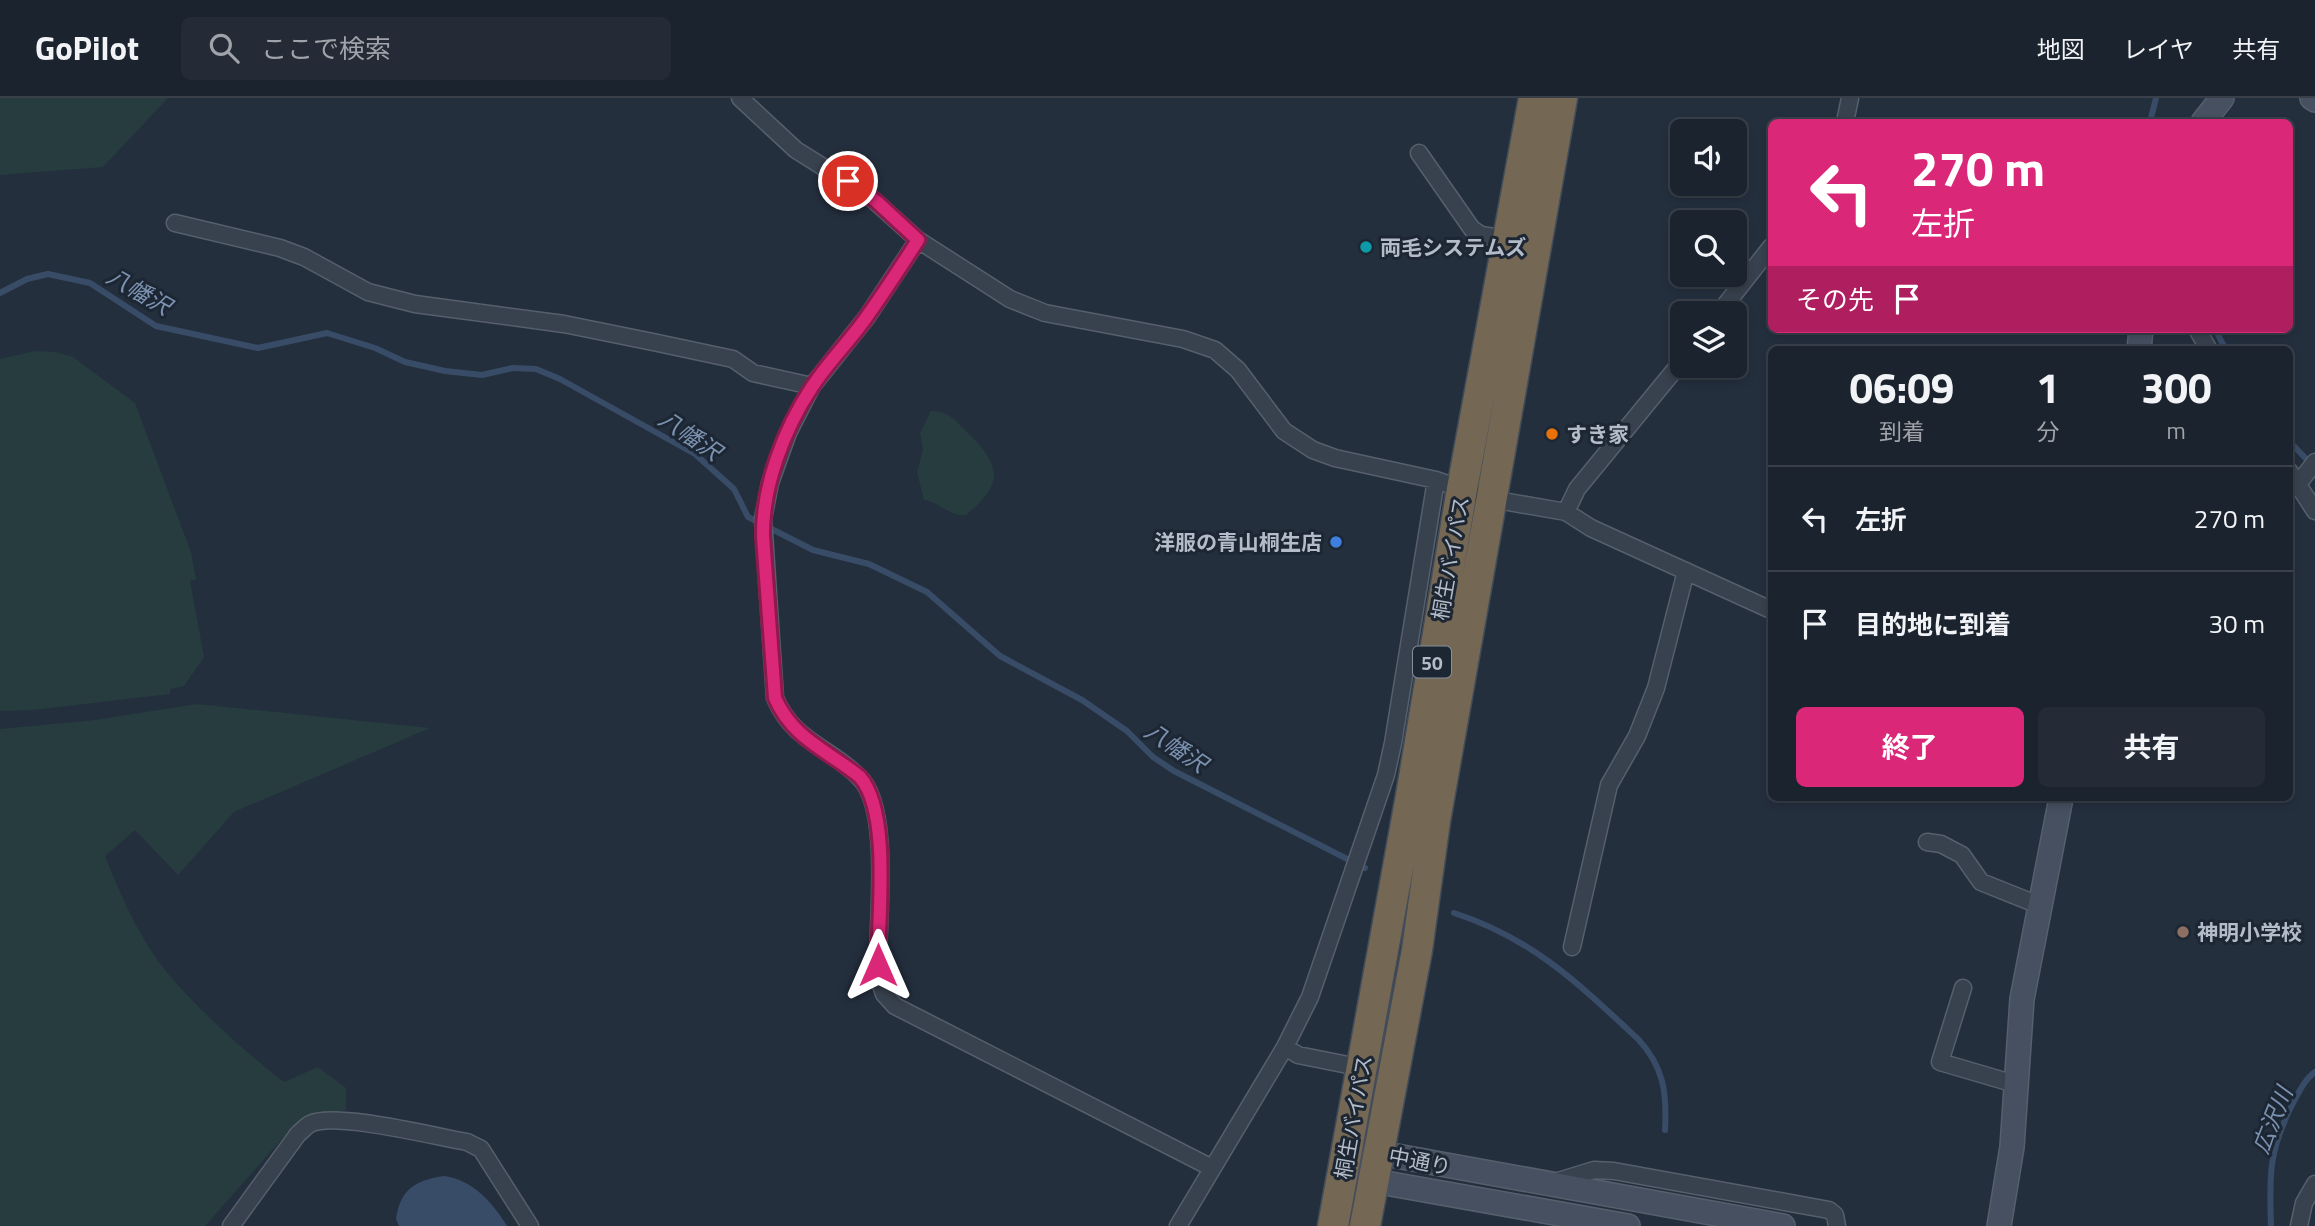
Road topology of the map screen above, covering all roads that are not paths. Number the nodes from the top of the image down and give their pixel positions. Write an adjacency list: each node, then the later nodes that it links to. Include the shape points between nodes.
1 (740, 98): 11 (street, via 796,150 868,195)
2 (1534, 98): 10 (highway, 桐生バイパス / 50)
3 (1562, 98): 18 (highway, 桐生バイパス / 50)
4 (1850, 98): 6 (street)
5 (2222, 98): 7 (street)
6 (1846, 119)
7 (2205, 119)
8 (1419, 153): 10 (street, via 1472,229)
9 (175, 223): 15 (street, via 280,247 368,292 415,304 564,324 733,359 753,373)
10 (1507, 239): 17 (highway, 桐生バイパス / 50)
11 (918, 240): 15 (street, via 867,317); 17 (street, via 1027,307 1183,339 1215,350 1238,370 1296,440 1335,458)
12 (1768, 251): 13 (street)
13 (1728, 301)
14 (1670, 376): 20 (street, via 1577,489)
15 (812, 387): 33 (street, via 777,463 763,519 775,698 783,718 798,733 860,777 877,812 878,965 884,993 906,1012)
16 (2302, 472): 19 (street)
17 (1449, 484): 18 (street); 28 (street, via 1386,775 1310,998); 29 (highway, 桐生バイパス / 50)
18 (1491, 499): 20 (street); 32 (highway, 桐生バイパス / 50)
19 (2315, 511)
20 (1566, 512): 21 (street)
21 (1686, 571): 22 (street); 26 (street, via 1656,688 1637,736 1609,785)
22 (1768, 609)
23 (2060, 801): 25 (street)
24 (1927, 842): 25 (street, via 1962,855 1981,882)
25 (2041, 906): 30 (street, via 2022,999)
26 (1572, 947)
27 (1963, 988): 30 (street, via 1940,1062)
28 (1285, 1047): 29 (street, via 1298,1055); 33 (street)
29 (1363, 1068): 31 (highway, 桐生バイパス / 50)
30 (2015, 1084): 44 (street, via 2012,1147)
31 (1345, 1160): 32 (street, 中通り); 39 (highway, 桐生バイパス / 50)
32 (1377, 1167): 35 (street, 中通り); 40 (highway, 桐生バイパス / 50); 41 (street, 中通り)
33 (1212, 1168): 38 (street)
34 (2315, 1184): 45 (street, via 2304,1203)
35 (1547, 1186): 42 (street, 中通り); 43 (street, via 1585,1172 1614,1171 1829,1210)
36 (231, 1226): 37 (street, via 298,1134 311,1122 326,1121 359,1122 467,1142 481,1149)
37 (530, 1226)
38 (1178, 1226)
39 (1333, 1226)
40 (1365, 1226)
41 (1628, 1226)
42 (1783, 1226)
43 (1837, 1226)
44 (1999, 1226)
45 (2299, 1226)

